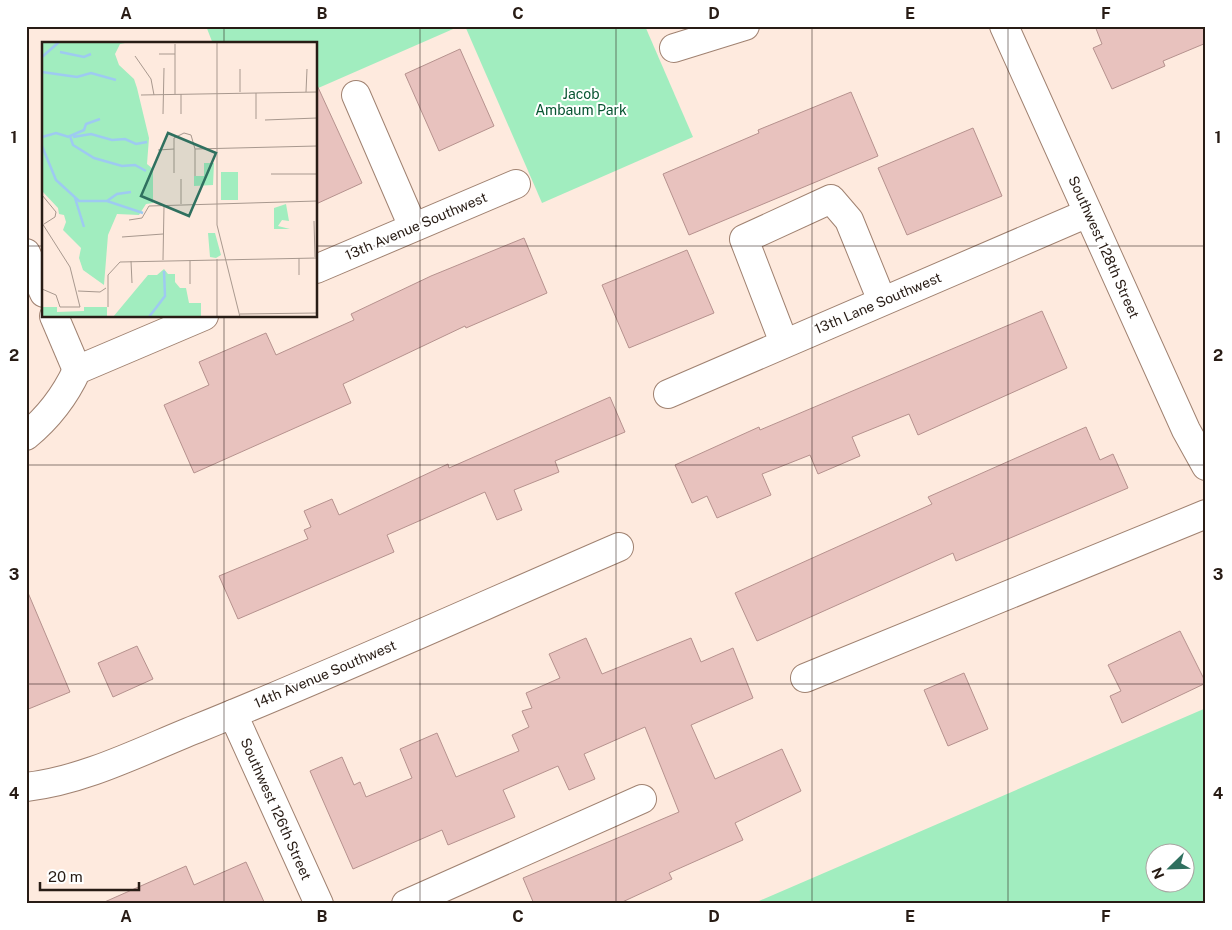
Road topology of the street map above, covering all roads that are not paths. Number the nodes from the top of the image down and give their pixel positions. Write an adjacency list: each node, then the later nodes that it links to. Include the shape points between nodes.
1 (744, 26): 3 (street)
2 (1004, 26): 6 (street, Southwest 128th Street)
3 (674, 48)
4 (356, 95): 7 (street)
5 (516, 184): 7 (street, 13th Avenue Southwest)
6 (1088, 212): 11 (street, 13th Lane Southwest); 18 (street, Southwest 128th Street, via 1186,430)
7 (413, 227): 9 (street, 13th Avenue Southwest)
8 (26, 253): 10 (street)
9 (318, 268)
10 (42, 289)
11 (882, 301): 14 (street, 13th Lane Southwest); 14 (street, via 849,220 831,200 744,239)
12 (55, 318): 15 (street)
13 (199, 318): 15 (street)
14 (784, 343): 16 (street, 13th Lane Southwest)
15 (77, 370): 17 (street, via 54,408)
16 (668, 394)
17 (26, 436)
18 (1206, 466)
19 (1206, 514): 21 (street)
20 (619, 547): 22 (street, 14th Avenue Southwest)
21 (805, 678)
22 (233, 714): 23 (street, 14th Avenue Southwest, via 80,776); 25 (street, Southwest 126th Street)
23 (26, 786)
24 (642, 799): 26 (street)
25 (319, 904)
26 (406, 904)

